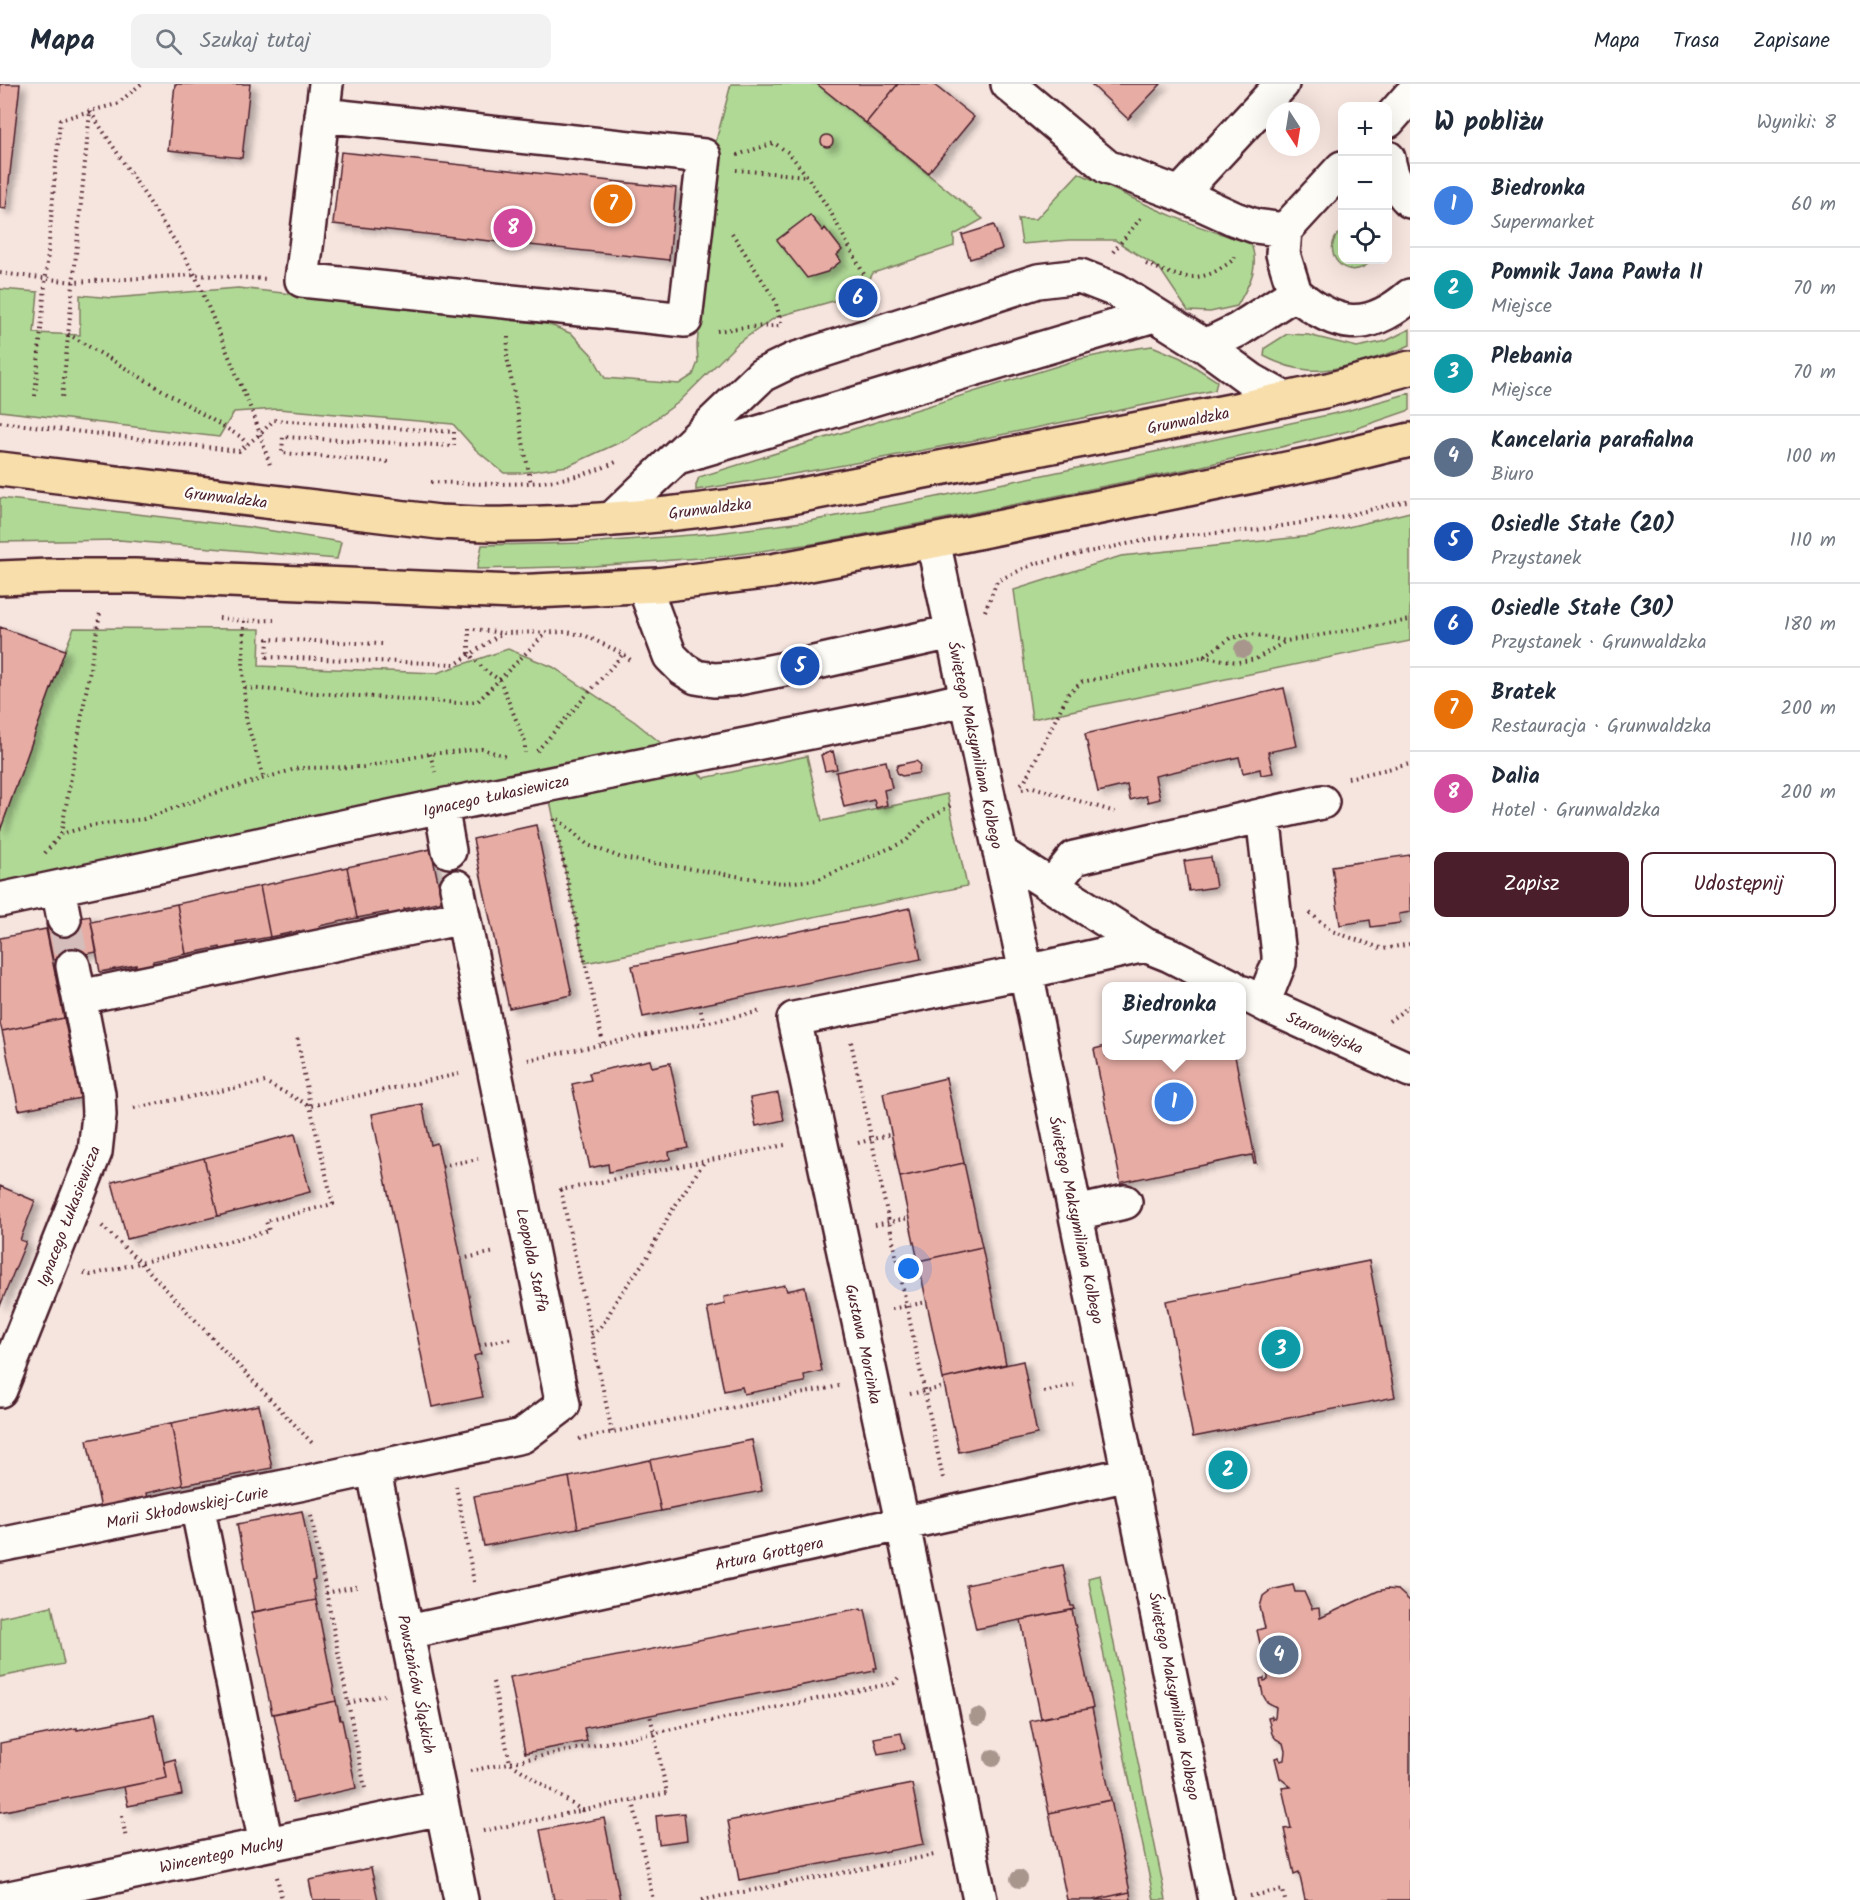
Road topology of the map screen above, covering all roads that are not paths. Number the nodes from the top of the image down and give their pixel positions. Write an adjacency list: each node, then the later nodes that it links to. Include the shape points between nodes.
1 (1008, 84): 6 (street, via 1107,167)
2 (1282, 84): 6 (street)
3 (324, 100): 3 (street, via 302,280 685,320 704,156)
4 (1338, 171): 8 (street)
5 (1392, 176): 7 (street)
6 (1179, 194): 8 (street, via 1235,219)
7 (1410, 201)
8 (1270, 228): 9 (street)
9 (1295, 293): 10 (street, via 1314,309 1355,323 1377,317); 12 (street)
10 (1410, 296)
11 (1154, 315): 12 (street); 16 (street); 16 (street, via 1116,290 1080,276 1038,281 794,360 762,375)
12 (1205, 346): 14 (street)
13 (1410, 368): 14 (main road, Grunwaldzka)
14 (1285, 399): 18 (main road, Grunwaldzka, via 781,499)
15 (1410, 440): 19 (main road, via 1242,479)
16 (674, 458): 18 (street)
17 (0, 469): 18 (main road, Grunwaldzka, via 439,522 507,524)
18 (612, 519)
19 (933, 541): 21 (main road, via 761,572); 22 (street, Świętego Maksymiliana Kolbego)
20 (0, 578): 21 (main road, via 135,576 514,592)
21 (644, 586): 22 (street, via 670,656 696,677 714,680 800,666)
22 (952, 632): 23 (street, Świętego Maksymiliana Kolbego)
23 (966, 699): 25 (street, Ignacego Łukasiewicza); 28 (street, Świętego Maksymiliana Kolbego, via 999,794)
24 (1322, 802): 26 (street)
25 (441, 806): 27 (street); 30 (street, Ignacego Łukasiewicza)
26 (1263, 815): 29 (street, via 1074,858); 37 (street, via 1279,963)
27 (449, 851)
28 (1000, 853): 29 (street); 34 (street, Świętego Maksymiliana Kolbego)
29 (1052, 886): 33 (street)
30 (58, 888): 31 (street, Ignacego Łukasiewicza); 32 (street)
31 (0, 900)
32 (64, 920)
33 (1145, 945): 34 (street); 36 (street)
34 (1026, 972): 40 (street, Świętego Maksymiliana Kolbego); 45 (street, Gustawa Morcinka, via 794,1020)
35 (76, 982): 41 (street, Ignacego Łukasiewicza, via 98,1094 95,1152); 42 (street, Leopolda Staffa, via 460,902 563,1405 522,1436)
36 (1221, 982)
37 (1252, 998): 38 (street, Starowiejska)
38 (1410, 1070)
39 (1125, 1203): 40 (street)
40 (1076, 1213): 43 (street, Świętego Maksymiliana Kolbego)
41 (0, 1390)
42 (374, 1467): 44 (street, Marii Skłodowskiej-Curie); 47 (street, Powstańców Śląskich)
43 (1130, 1474): 45 (street, Artura Grottgera); 50 (street, Świętego Maksymiliana Kolbego)
44 (197, 1505): 46 (street, Marii Skłodowskiej-Curie); 49 (street)
45 (903, 1524): 47 (street, Artura Grottgera); 53 (street, Gustawa Morcinka)
46 (0, 1545)
47 (408, 1632): 48 (street, Powstańców Śląskich)
48 (441, 1808): 49 (street, Wincentego Muchy); 52 (street, Powstańców Śląskich)
49 (266, 1844): 51 (street, Wincentego Muchy)
50 (1229, 1899)
51 (0, 1900)
52 (461, 1900)
53 (980, 1900)

